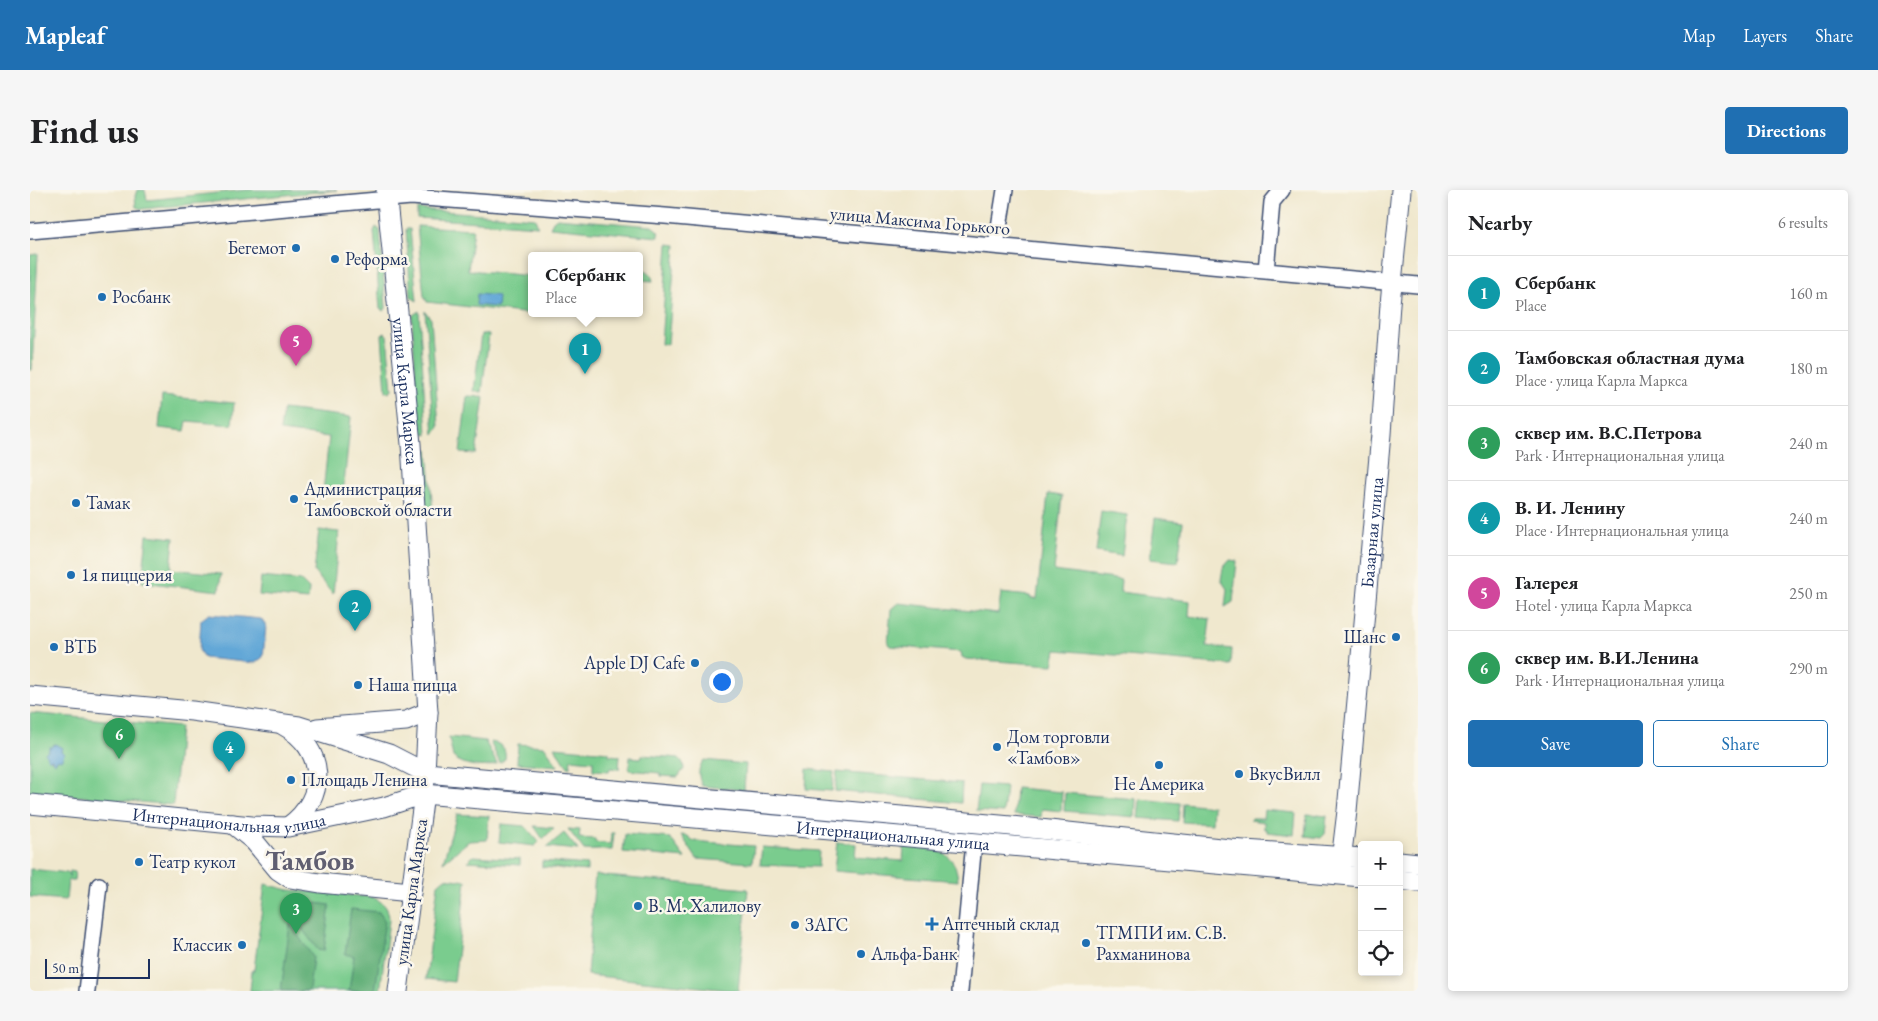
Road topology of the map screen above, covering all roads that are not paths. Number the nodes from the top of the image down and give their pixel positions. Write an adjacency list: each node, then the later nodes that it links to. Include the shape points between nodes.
1 (1005, 190): 6 (street)
2 (1282, 190): 7 (street, via 1272,202)
3 (1401, 190): 8 (main road, Базарная улица)
4 (386, 194): 5 (street, улица Максима Горького); 6 (street, улица Максима Горького); 11 (main road, улица Карла Маркса, via 410,436)
5 (30, 231)
6 (996, 246): 7 (street, улица Максима Горького)
7 (1266, 271): 8 (street, улица Максима Горького)
8 (1392, 282): 9 (street, улица Максима Горького); 24 (main road, Базарная улица, via 1382,434)
9 (1418, 285)
10 (30, 696): 12 (main road, Интернациональная улица)
11 (428, 712): 13 (main road, via 406,720); 14 (main road, улица Карла Маркса)
12 (280, 723): 13 (main road, Интернациональная улица); 19 (main road, via 292,729 306,743 317,773 313,798 307,810)
13 (310, 728): 14 (main road, Интернациональная улица, via 389,754)
14 (426, 773): 15 (main road); 17 (main road, Интернациональная улица)
15 (424, 794): 19 (main road, Интернациональная улица, via 384,807); 20 (main road, Интернациональная улица); 29 (main road, улица Карла Маркса)
16 (30, 804): 18 (main road, Интернациональная улица)
17 (976, 823): 20 (main road); 24 (main road, Интернациональная улица, via 1230,849)
18 (233, 824): 19 (main road, Интернациональная улица); 29 (main road, via 290,878)
19 (288, 827)
20 (974, 842): 24 (main road, Интернациональная улица); 32 (street)
21 (1358, 860): 24 (main road, Интернациональная улица)
22 (1403, 862): 23 (main road)
23 (1418, 863)
24 (1341, 866): 25 (main road, Интернациональная улица)
25 (1358, 875)
26 (1403, 880): 27 (main road)
27 (1418, 882)
28 (99, 885): 30 (street)
29 (411, 892): 31 (main road, улица Карла Маркса)
30 (87, 991)
31 (398, 991)
32 (960, 991)

